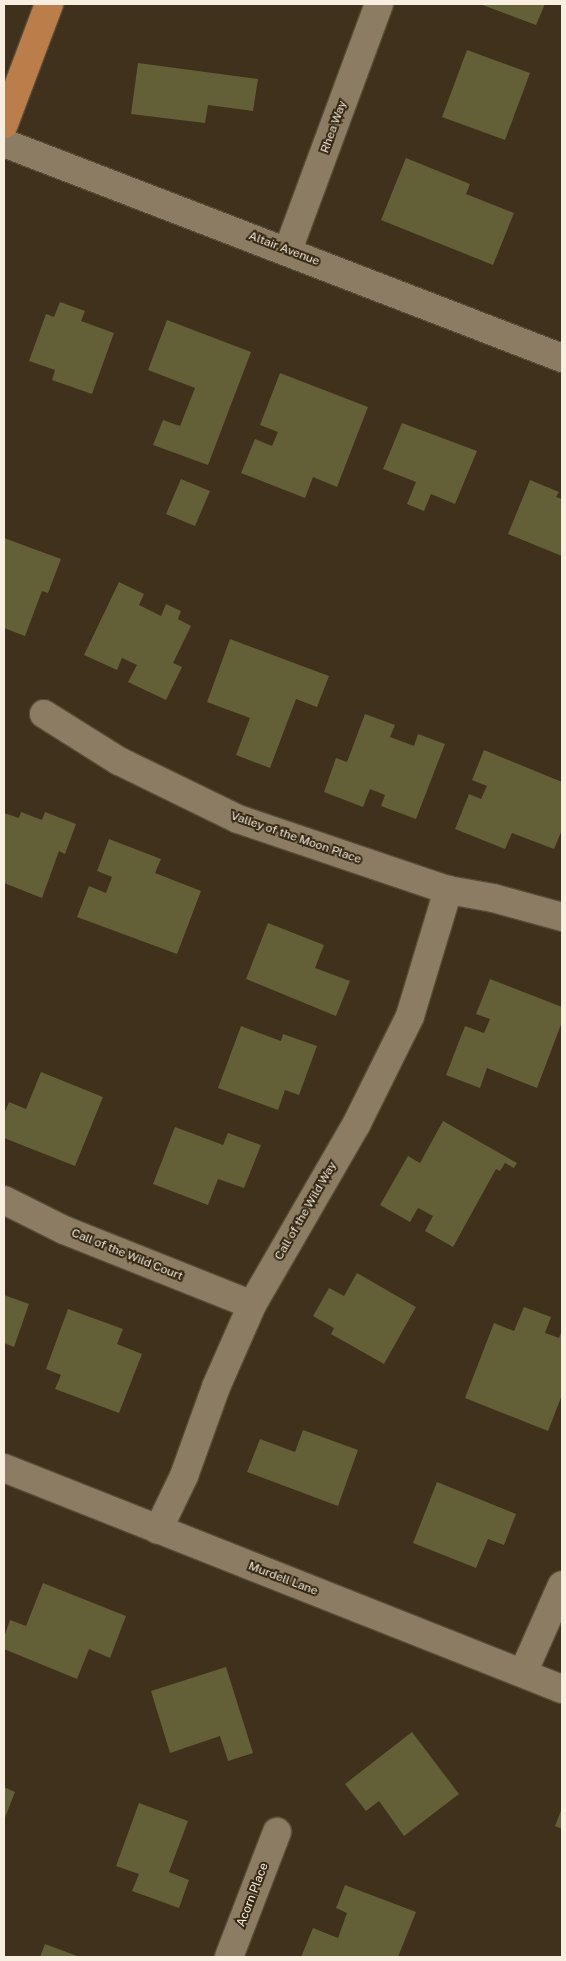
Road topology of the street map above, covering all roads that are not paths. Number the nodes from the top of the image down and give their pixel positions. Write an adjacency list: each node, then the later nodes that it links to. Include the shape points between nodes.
1 (48, 4): 3 (main road)
2 (379, 4): 5 (street, Rhea Way)
3 (4, 124)
4 (4, 143): 5 (street, Altair Avenue)
5 (288, 250): 6 (street, Altair Avenue)
6 (562, 358)
7 (44, 714): 8 (street, Valley of the Moon Place, via 119,761 238,819)
8 (448, 890): 9 (street, Valley of the Moon Place, via 493,898); 11 (street, Call of the Wild Way, via 410,1016 356,1125)
9 (562, 917)
10 (4, 1200): 11 (street, Call of the Wild Court, via 64,1230)
11 (252, 1305): 13 (street, Call of the Wild Way, via 216,1387 184,1476)
12 (4, 1468): 13 (street, Murdell Lane)
13 (158, 1530): 15 (street, Murdell Lane)
14 (562, 1584): 15 (street)
15 (523, 1673): 16 (street, Murdell Lane)
16 (562, 1689)
17 (277, 1832): 18 (street, Acorn Place)
18 (229, 1957)

